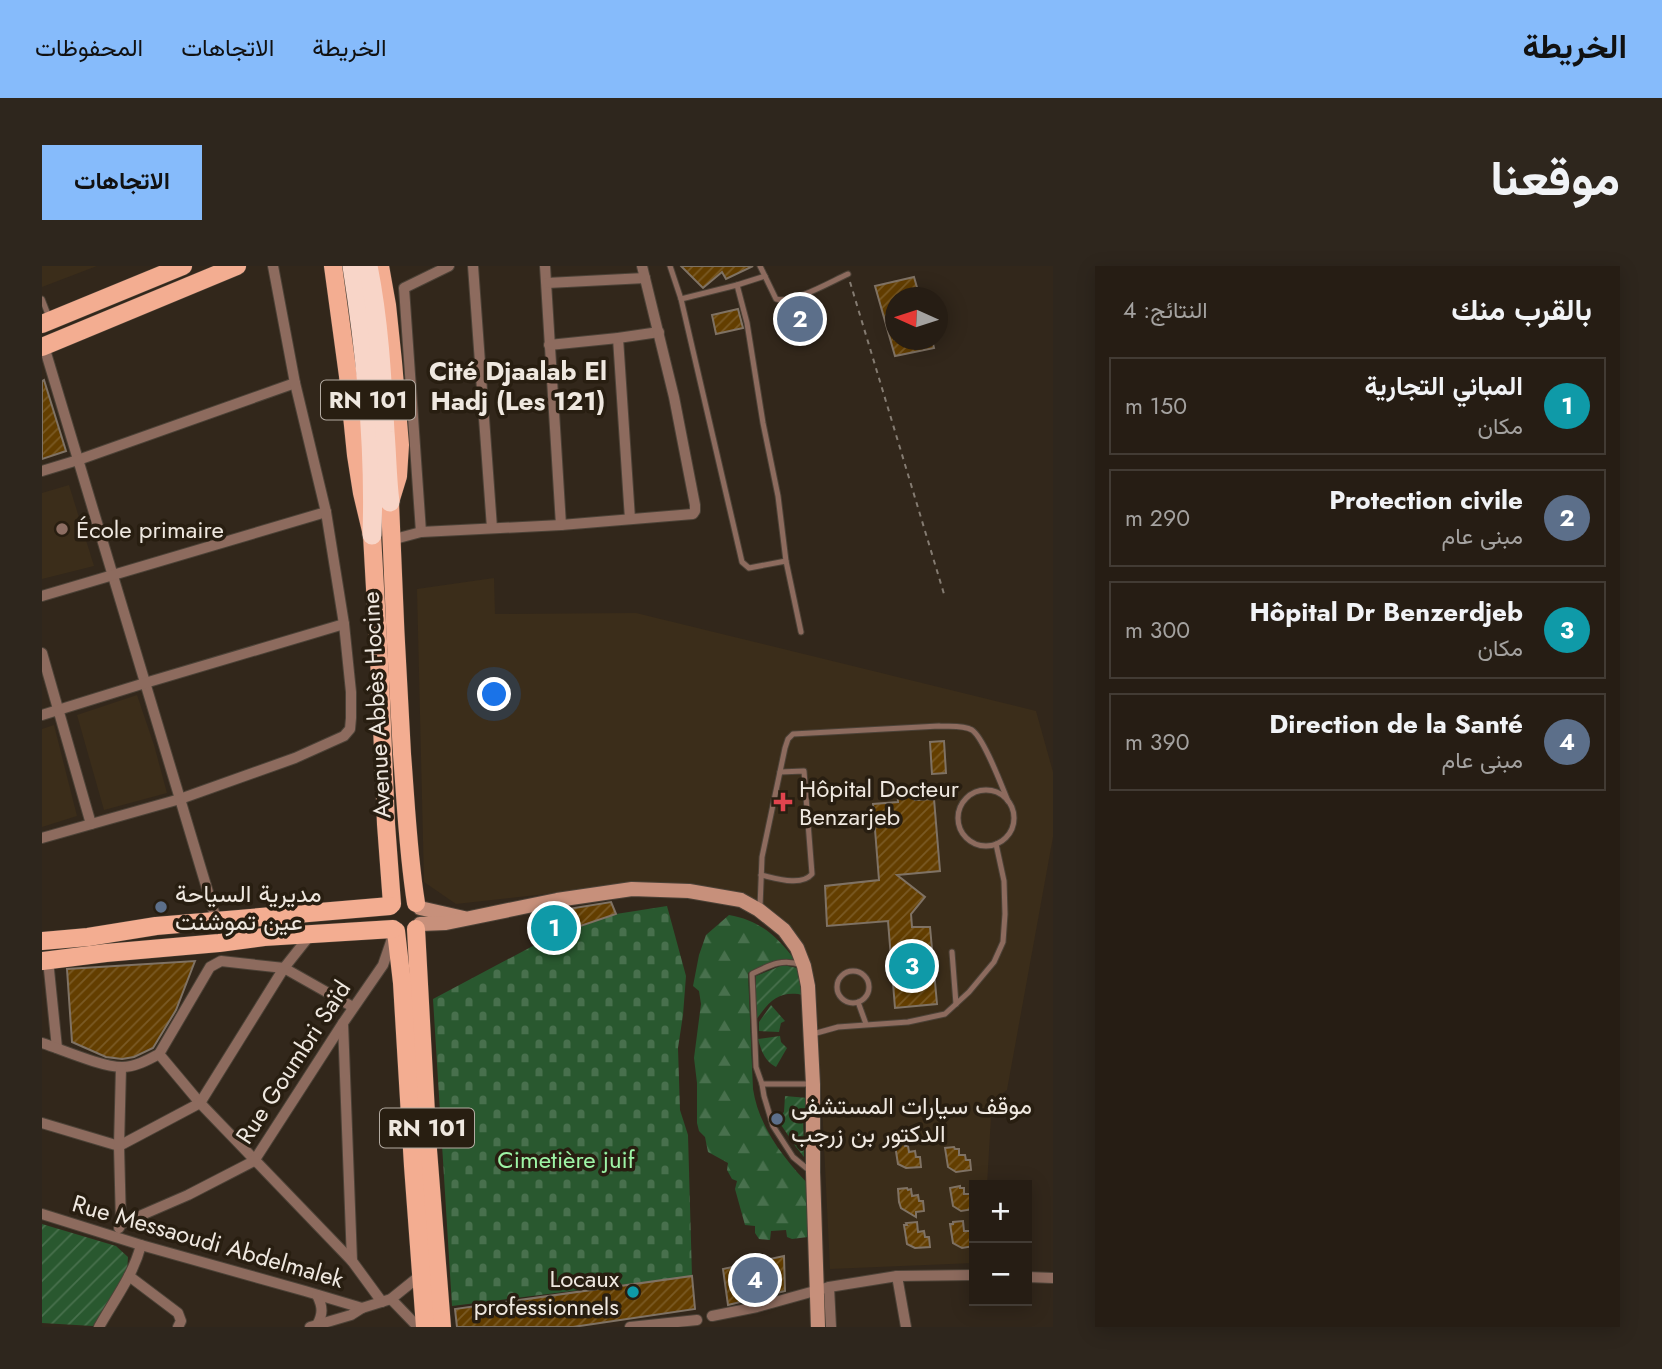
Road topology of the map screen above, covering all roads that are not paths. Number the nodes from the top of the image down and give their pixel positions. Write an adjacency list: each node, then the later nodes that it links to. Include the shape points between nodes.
1 (183, 266): 20 (main road)
2 (237, 266): 23 (main road)
3 (273, 266): 25 (street)
4 (333, 266): 34 (main road, via 362,493)
5 (352, 266): 34 (highway, RN 101)
6 (368, 266): 28 (highway, RN 101, via 378,328)
7 (380, 266): 28 (main road, Avenue Abbès Hocine, via 400,445)
8 (449, 266): 33 (street, via 404,288)
9 (474, 266): 32 (street)
10 (545, 266): 16 (street)
11 (670, 266): 19 (lane)
12 (760, 266): 15 (lane)
13 (644, 272): 16 (street); 21 (street)
14 (848, 274): 15 (lane, via 782,300 776,299)
15 (765, 276): 17 (lane)
16 (547, 283): 24 (street)
17 (737, 285): 19 (lane); 35 (lane)
18 (42, 299): 20 (lane)
19 (681, 299): 35 (lane, via 742,562 749,568)
20 (46, 322)
21 (659, 332): 22 (street); 30 (street, via 695,511 686,516)
22 (618, 338): 24 (street); 30 (street)
23 (43, 345): 26 (street)
24 (549, 345): 31 (street)
25 (295, 383): 26 (street); 29 (street)
26 (78, 460): 27 (street); 36 (street)
27 (42, 471)
28 (390, 502): 34 (main road, Avenue Abbès Hocine)
29 (326, 512): 36 (street); 38 (street)
30 (630, 519): 31 (street)
31 (561, 525): 32 (street)
32 (492, 528): 33 (street)
33 (417, 533): 34 (street)
34 (382, 538): 51 (main road, Avenue Abbès Hocine, via 380,677); 53 (main road, Avenue Abbès Hocine, via 397,671 410,869)
35 (786, 561): 39 (lane)
36 (113, 575): 37 (street); 41 (street)
37 (42, 596)
38 (345, 624): 41 (street); 45 (street, via 351,718 344,736)
39 (801, 632)
40 (42, 653): 42 (street)
41 (145, 683): 42 (street); 45 (street)
42 (59, 710): 43 (street); 47 (street)
43 (42, 715)
44 (780, 772): 46 (lane, via 793,734 961,727 979,738); 50 (lane); 50 (lane, via 804,771 811,874 802,880)
45 (180, 799): 47 (street); 54 (street)
46 (1008, 801): 49 (lane, via 1013,826); 49 (lane, via 994,791 976,792 959,814 962,833 969,840)
47 (91, 824): 48 (street)
48 (42, 838)
49 (996, 845): 64 (lane, via 1004,881 1003,942 994,962)
50 (761, 875): 52 (lane)
51 (391, 905): 53 (main road, via 412,900); 54 (main road); 55 (main road, via 387,918)
52 (760, 910): 53 (main road, via 719,895 632,889 446,923); 61 (main road, via 784,930)
53 (418, 916): 55 (main road, via 406,933); 102 (main road, RN 101, via 428,1150)
54 (217, 922): 57 (main road)
55 (395, 930): 56 (main road); 65 (street, Rue Goumbri Saïd, via 383,965); 85 (main road, RN 101)
56 (311, 934): 58 (main road, via 264,937); 62 (street)
57 (42, 942)
58 (220, 952): 60 (main road, via 106,953); 62 (street); 71 (street)
59 (952, 952): 64 (lane)
60 (45, 961): 70 (street)
61 (804, 966): 68 (main road); 73 (lane, via 781,962 752,974 756,1067)
62 (284, 968): 65 (street); 75 (street)
63 (858, 1002): 63 (lane, via 867,996 870,986 866,976 851,971 842,975 838,990 843,999); 67 (lane)
64 (956, 1004): 67 (lane, via 945,1014)
65 (353, 1007): 66 (street, Rue Goumbri Saïd)
66 (343, 1023): 78 (street, Rue Goumbri Saïd); 84 (street)
67 (866, 1024): 68 (lane)
68 (810, 1035): 74 (main road)
69 (42, 1043): 70 (street)
70 (57, 1048): 72 (street)
71 (159, 1055): 72 (street); 75 (street)
72 (121, 1067): 77 (street)
73 (762, 1084): 74 (lane); 79 (lane, via 773,1126 793,1157)
74 (813, 1084): 79 (main road)
75 (200, 1104): 77 (street); 78 (street)
76 (42, 1123): 77 (street)
77 (119, 1146): 81 (street)
78 (254, 1161): 81 (street, Rue Goumbri Saïd); 84 (street)
79 (813, 1172): 91 (main road)
80 (42, 1214): 82 (street, Rue Messaoudi Abdelmalek)
81 (121, 1224): 82 (street)
82 (116, 1238): 83 (street, Rue Messaoudi Abdelmalek)
83 (141, 1245): 87 (street); 92 (street, Rue Messaoudi Abdelmalek)
84 (352, 1261): 93 (street)
85 (422, 1274): 93 (street); 101 (main road, RN 101)
86 (969, 1275): 88 (street)
87 (129, 1276): 98 (street); 99 (street, via 177,1313)
88 (897, 1276): 91 (street); 107 (street)
89 (1032, 1277): 90 (street)
90 (1053, 1278)
91 (822, 1288): 95 (street); 105 (main road); 106 (street)
92 (317, 1296): 94 (street, Rue Messaoudi Abdelmalek); 97 (street, via 322,1305)
93 (387, 1301): 94 (street); 100 (street)
94 (362, 1308): 97 (street)
95 (712, 1316): 96 (street, via 704,1315); 104 (street)
96 (696, 1323): 103 (street)
97 (321, 1326)
98 (100, 1327)
99 (178, 1327)
100 (418, 1327)
101 (425, 1327)
102 (442, 1327)
103 (630, 1327)
104 (719, 1327)
105 (818, 1327)
106 (831, 1327)
107 (906, 1327)

